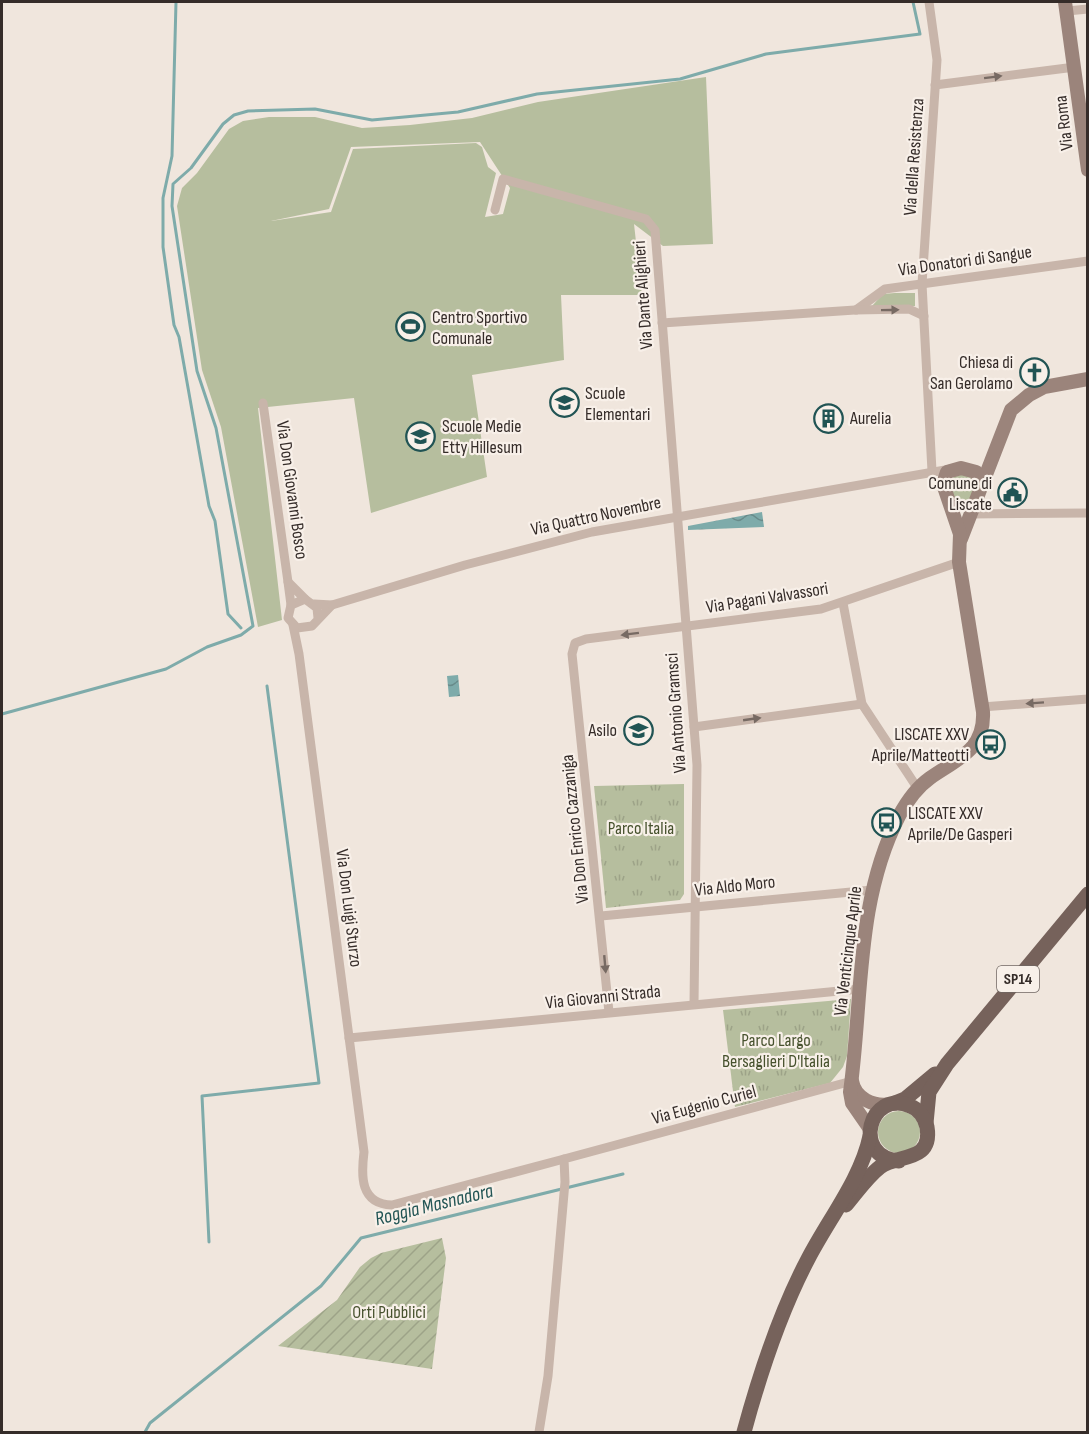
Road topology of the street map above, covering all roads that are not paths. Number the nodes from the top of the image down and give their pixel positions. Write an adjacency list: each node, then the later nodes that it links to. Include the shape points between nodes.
1 (929, 2): 5 (street, Via della Resistenza, via 936,38)
2 (1066, 6): 3 (street); 4 (street, Via Roma)
3 (1088, 9)
4 (1075, 67): 5 (street, one-way to 4); 6 (street, Via Roma)
5 (935, 85): 10 (street, Via della Resistenza)
6 (1084, 116): 7 (street, Via Roma)
7 (1088, 170)
8 (495, 210): 13 (street, Via Dante Alighieri, via 503,179 648,220 656,234)
9 (1088, 261): 10 (street, Via Donatori di Sangue)
10 (922, 284): 11 (street, Via Donatori di Sangue, via 882,290); 12 (street, Via della Resistenza)
11 (855, 310): 12 (street, one-way to 12, via 909,309); 13 (street)
12 (924, 315): 18 (street, Via della Resistenza)
13 (662, 323): 24 (street, Via Dante Alighieri)
14 (1088, 379): 16 (street, Via Venticinque Aprile, via 1044,387 1016,405)
15 (263, 403): 27 (street, Via Don Giovanni Bosco)
16 (992, 460): 17 (street); 20 (street, Via Venticinque Aprile)
17 (958, 469): 18 (street, Via Quattro Novembre); 19 (street, via 944,477); 20 (street, via 978,474)
18 (933, 471): 19 (street); 24 (street, Via Quattro Novembre)
19 (942, 486): 21 (street)
20 (979, 493): 21 (street, via 962,508); 23 (street, Via Venticinque Aprile)
21 (950, 505): 23 (street); 25 (street, Via Venticinque Aprile)
22 (1088, 513): 23 (street)
23 (971, 514): 25 (street, Via Venticinque Aprile)
24 (676, 516): 31 (street, Via Quattro Novembre, via 528,548); 34 (street, Via Antonio Gramsci)
25 (960, 544): 26 (street, Via Venticinque Aprile)
26 (959, 562): 29 (street, Via Pagani Valvassori); 40 (street, Via Venticinque Aprile)
27 (288, 582): 28 (street, Via Don Giovanni Bosco); 30 (street, Via Don Giovanni Bosco)
28 (310, 601): 30 (street); 31 (street, Via Quattro Novembre); 32 (street)
29 (843, 603): 34 (street, Via Pagani Valvassori, via 799,613); 39 (street)
30 (291, 605): 33 (street, via 288,618)
31 (332, 605): 32 (street, Via Quattro Novembre)
32 (318, 618): 35 (street)
33 (293, 625): 35 (street); 37 (street, Via Don Luigi Sturzo)
34 (686, 627): 36 (street, Via Pagani Valvassori, one-way to 36); 41 (street, Via Antonio Gramsci)
35 (308, 628): 37 (street, Via Don Luigi Sturzo)
36 (575, 643): 46 (street, Via Don Enrico Cazzaniga, via 572,654)
37 (299, 654): 50 (street, Via Don Luigi Sturzo)
38 (1088, 699): 40 (street, one-way to 40)
39 (862, 704): 41 (street, one-way to 39); 42 (street)
40 (982, 707): 42 (street, Via Venticinque Aprile, via 982,728 975,746)
41 (694, 727): 45 (street, Via Antonio Gramsci)
42 (918, 789): 43 (street, Via Venticinque Aprile, via 892,831)
43 (872, 890): 45 (street, Via Aldo Moro); 47 (street, Via Venticinque Aprile)
44 (1088, 894): 51 (main road, SP14)
45 (695, 907): 46 (street, Via Aldo Moro); 48 (street, Via Antonio Gramsci)
46 (601, 916): 49 (street, Via Don Enrico Cazzaniga, one-way to 49)
47 (860, 988): 48 (street, Via Giovanni Strada); 52 (street, Via Venticinque Aprile)
48 (694, 1004): 49 (street, Via Giovanni Strada)
49 (609, 1012): 50 (street, Via Giovanni Strada)
50 (349, 1038): 58 (street, Via Don Luigi Sturzo, via 364,1152)
51 (947, 1064): 53 (main road, SP14, via 906,1099); 54 (main road, SP14, via 929,1092)
52 (852, 1081): 53 (street, via 856,1092 867,1101); 55 (street, Via Venticinque Aprile, via 851,1100); 56 (street, Via Eugenio Curiel)
53 (893, 1104): 54 (main road, via 915,1108); 55 (main road, SP14, via 877,1113)
54 (926, 1126): 57 (main road, SP14, via 922,1149)
55 (870, 1133): 57 (main road, via 879,1154); 59 (main road, SP14, via 861,1166)
56 (564, 1159): 58 (street, Via Eugenio Curiel, via 393,1205 369,1196 362,1182); 60 (street, via 548,1370)
57 (899, 1161): 59 (main road, SP14, via 887,1163 874,1172)
58 (362, 1167)
59 (818, 1240): 61 (main road, SP14, via 782,1315)
60 (539, 1432)
61 (744, 1432)

